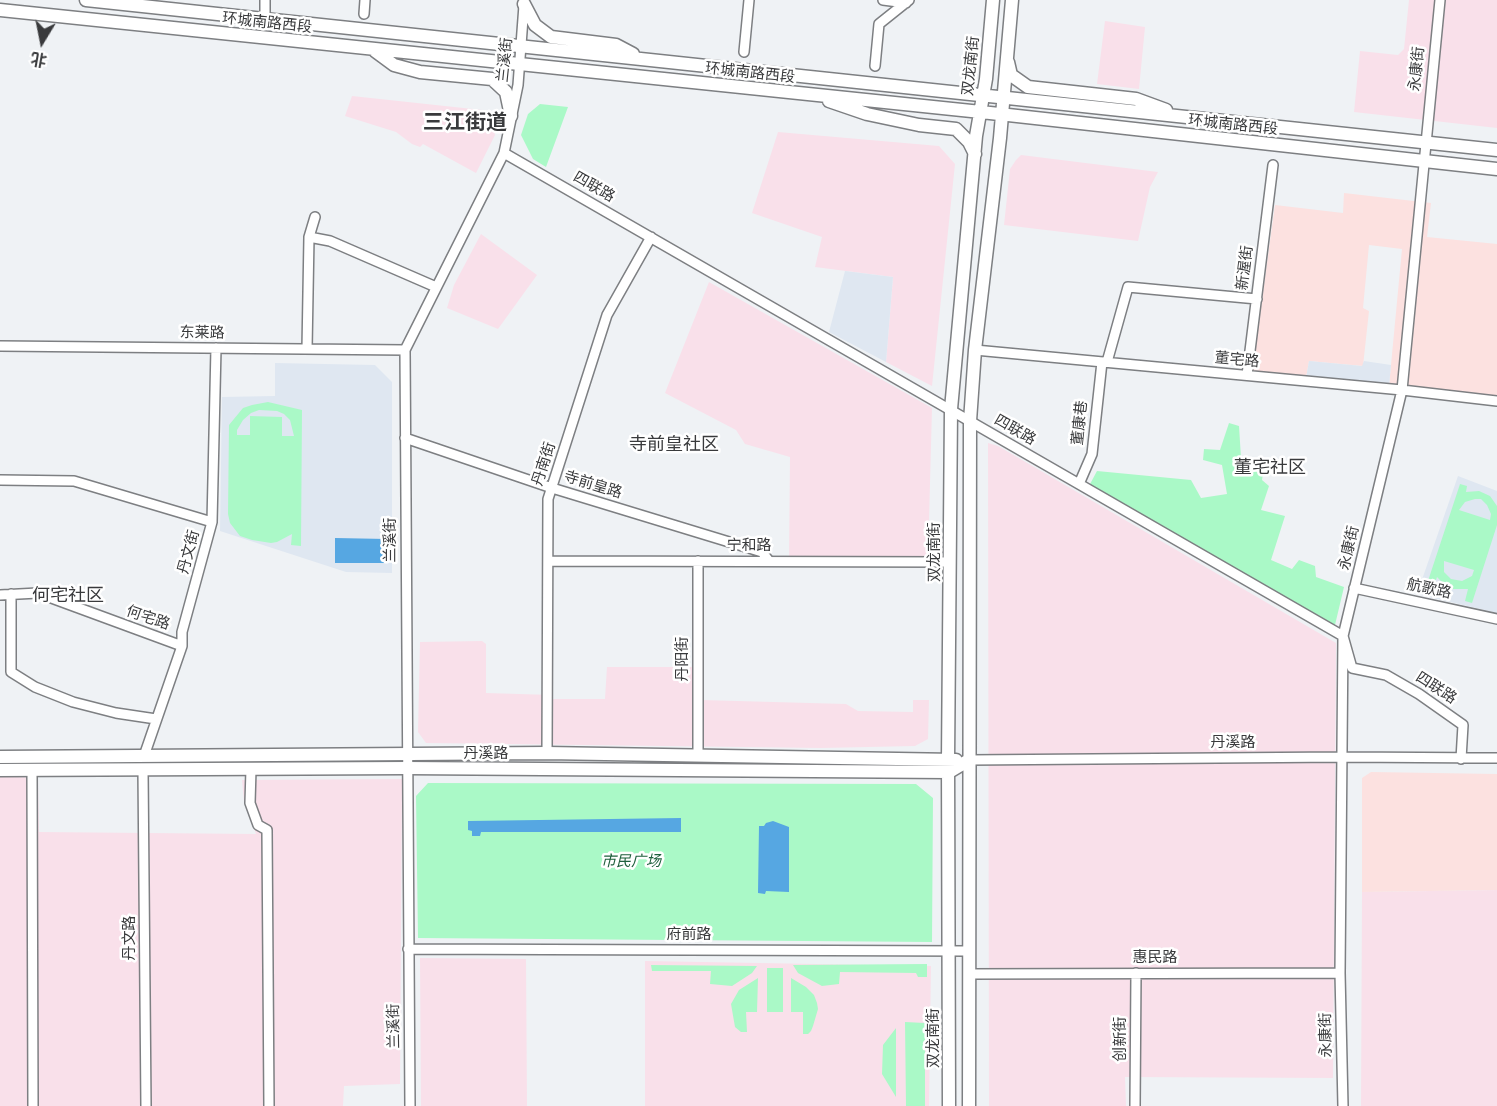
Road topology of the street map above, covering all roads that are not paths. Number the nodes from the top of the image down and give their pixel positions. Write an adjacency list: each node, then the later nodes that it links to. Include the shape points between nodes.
1 (88, 0): 13 (main road, 环城南路西段)
2 (265, 0): 13 (street)
3 (365, 0): 12 (street)
4 (749, 0): 16 (street)
5 (883, 0): 9 (street)
6 (993, 0): 22 (main road, 双龙南街)
7 (1012, 0): 17 (main road)
8 (1440, 0): 28 (street, 永康街)
9 (907, 1): 20 (street, via 879,24)
10 (524, 2): 14 (street, 兰溪街); 18 (main road, via 535,25 551,37 616,45)
11 (0, 10): 15 (main road, 环城南路西段)
12 (364, 15)
13 (264, 19): 14 (main road, 环城南路西段)
14 (521, 45): 18 (main road, 环城南路西段); 19 (street, 兰溪街)
15 (374, 50): 19 (main road, 环城南路西段); 26 (main road, via 394,65 420,72 492,79 506,92)
16 (744, 52)
17 (1007, 57): 23 (main road); 27 (main road, via 1011,75 1028,87 1136,99)
18 (640, 58): 22 (main road, 环城南路西段)
19 (520, 65): 21 (main road, 环城南路西段); 26 (street, 兰溪街)
20 (875, 66)
21 (808, 94): 24 (main road, 环城南路西段); 31 (main road, via 867,114 919,126 956,129)
22 (984, 94): 23 (main road, 环城南路西段); 24 (main road, 双龙南街)
23 (1003, 97): 25 (main road); 27 (main road, 环城南路西段)
24 (981, 112): 25 (main road, 环城南路西段); 31 (main road, 双龙南街)
25 (1001, 115): 32 (main road, 环城南路西段); 44 (main road)
26 (512, 116): 30 (street, 兰溪街)
27 (1181, 116): 28 (main road, 环城南路西段)
28 (1425, 142): 29 (main road, 环城南路西段); 32 (street, 永康街)
29 (1497, 150)
30 (504, 153): 37 (street, 四联路); 38 (street, 兰溪街)
31 (975, 154): 49 (main road, 双龙南街)
32 (1423, 161): 34 (main road, 环城南路西段); 47 (street, 永康街)
33 (1273, 165): 39 (street, 新渥街)
34 (1497, 169)
35 (315, 217): 36 (street)
36 (309, 237): 38 (street, via 330,242); 42 (street)
37 (651, 237): 49 (street, 四联路); 54 (street, 丹南街, via 607,315)
38 (436, 287): 43 (street, 兰溪街)
39 (1257, 299): 45 (street, 董康巷, via 1128,286); 46 (street, 新渥街)
40 (0, 345): 41 (street, 东莱路)
41 (216, 348): 42 (street, 东莱路); 55 (street, 丹文街)
42 (307, 349): 43 (street, 东莱路)
43 (405, 350): 51 (street, 兰溪街)
44 (975, 350): 45 (street, 董宅路); 50 (main road)
45 (1105, 362): 46 (street, 董宅路); 53 (street, 董康巷, via 1092,454)
46 (1247, 375): 47 (street, 董宅路)
47 (1402, 390): 48 (street, 董宅路); 60 (street, 永康街)
48 (1497, 401)
49 (951, 409): 50 (street, 四联路); 59 (main road, 双龙南街)
50 (970, 421): 53 (street, 四联路); 75 (main road)
51 (405, 438): 54 (street, 寺前皇路); 67 (street, 兰溪街)
52 (0, 480): 55 (street, via 74,481)
53 (1079, 484): 64 (street, 四联路)
54 (552, 488): 56 (street, 丹南街, via 548,500); 58 (street, 寺前皇路, via 762,552)
55 (212, 522): 65 (street, 丹文街, via 182,632)
56 (548, 561): 57 (street, 宁和路); 68 (street, 丹南街)
57 (698, 561): 58 (street, 宁和路); 70 (street, 丹阳街)
58 (769, 561): 59 (street, 宁和路)
59 (950, 562): 76 (main road, 双龙南街)
60 (1354, 588): 63 (street, 航歌路); 64 (street, 永康街)
61 (11, 594): 62 (street, 何宅路); 65 (street, 何宅路, via 38,593); 66 (street, via 11,672 35,687 73,702)
62 (0, 595)
63 (1497, 619)
64 (1343, 636): 72 (street, 永康街); 74 (street, 四联路, via 1352,668 1386,675 1463,725)
65 (182, 646): 66 (street, 丹文街)
66 (156, 719): 69 (street, 丹文街)
67 (408, 753): 68 (main road, 丹溪路); 69 (main road, 丹溪路); 77 (street, 兰溪街)
68 (547, 753): 70 (main road, 丹溪路)
69 (144, 756): 71 (main road, 丹溪路)
70 (698, 756): 76 (main road, 丹溪路, via 818,757)
71 (0, 757)
72 (1342, 757): 74 (street, 丹溪路); 75 (street, 丹溪路); 86 (street, 永康街)
73 (1497, 758): 74 (street, 丹溪路)
74 (1461, 759)
75 (969, 760): 76 (main road); 84 (main road)
76 (948, 766): 77 (main road, 丹溪路); 83 (main road, 双龙南街)
77 (407, 768): 78 (main road, 丹溪路); 82 (street, 兰溪街)
78 (251, 769): 81 (main road, 丹溪路); 90 (street, via 250,803 258,825 267,830)
79 (0, 770): 80 (main road, 丹溪路)
80 (32, 770): 81 (main road, 丹溪路); 88 (street)
81 (143, 770): 89 (street, 丹文路)
82 (408, 949): 83 (street, 府前路); 91 (street, 兰溪街)
83 (949, 951): 84 (street, 府前路); 92 (main road, 双龙南街)
84 (969, 951): 87 (main road)
85 (1136, 973): 86 (street, 惠民路); 87 (street, 惠民路); 94 (street, 创新街)
86 (1340, 973): 95 (street, 永康街)
87 (969, 974): 93 (main road)
88 (33, 1106)
89 (146, 1106)
90 (268, 1106)
91 (410, 1106)
92 (949, 1106)
93 (969, 1106)
94 (1136, 1106)
95 (1343, 1106)

